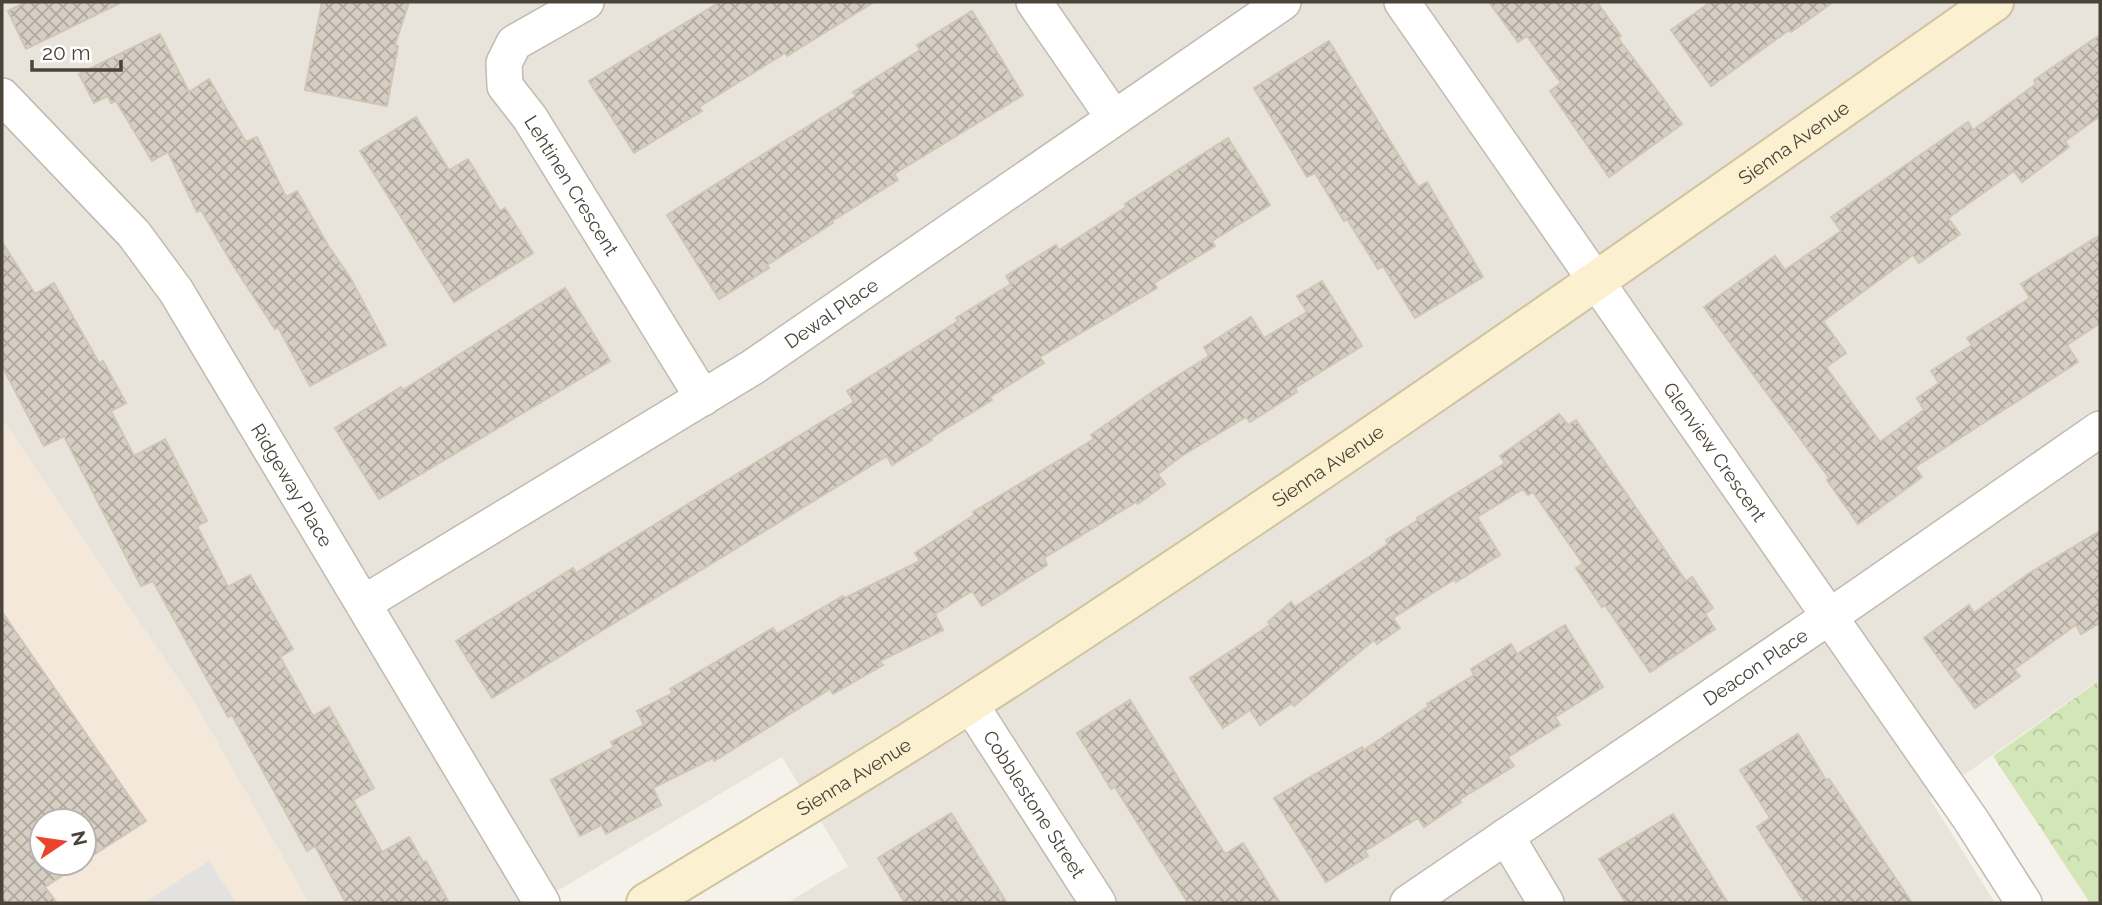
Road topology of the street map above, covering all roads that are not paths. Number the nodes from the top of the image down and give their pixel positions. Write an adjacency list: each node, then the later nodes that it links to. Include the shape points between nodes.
1 (586, 2): 9 (street, Lehtinen Crescent, via 514,43 504,63 505,86 530,118)
2 (1034, 2): 7 (street)
3 (1283, 2): 7 (street, Dewal Place)
4 (1402, 2): 8 (street, Glenview Crescent)
5 (1994, 2): 8 (street, Sienna Avenue)
6 (2, 96): 11 (street, Ridgeway Place, via 134,234 176,291)
7 (1114, 118): 9 (street, Dewal Place)
8 (1596, 281): 12 (street, Glenview Crescent); 13 (street, Sienna Avenue, via 1262,511)
9 (703, 397): 11 (street, Dewal Place)
10 (2100, 429): 12 (street, Deacon Place)
11 (364, 603): 15 (street, Ridgeway Place)
12 (1829, 616): 14 (street, Deacon Place); 20 (street, Glenview Crescent)
13 (970, 704): 16 (street, Sienna Avenue); 17 (street, Cobblestone Street)
14 (1506, 836): 18 (street, Deacon Place); 19 (street)
15 (542, 903)
16 (646, 903)
17 (1098, 903)
18 (1408, 903)
19 (1546, 903)
20 (2024, 903)

